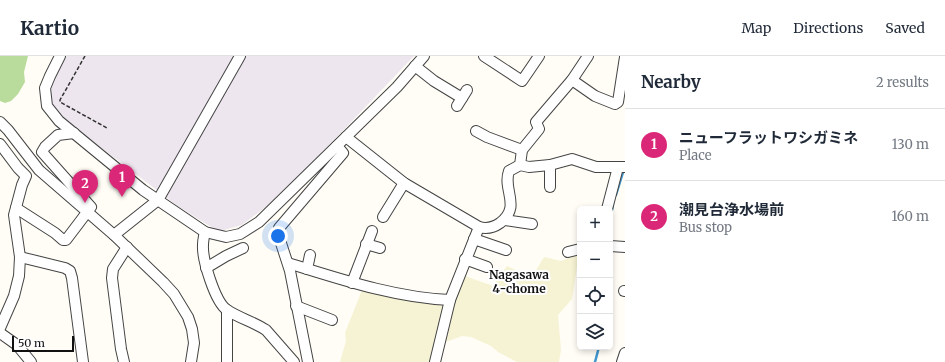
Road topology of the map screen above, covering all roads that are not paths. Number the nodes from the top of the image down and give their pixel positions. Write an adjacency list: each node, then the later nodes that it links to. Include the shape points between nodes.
1 (60, 56): 13 (street, via 46,88 47,106 59,121)
2 (240, 56): 23 (street)
3 (424, 56): 8 (street)
4 (484, 56): 5 (street, via 522,81)
5 (539, 56)
6 (588, 56): 9 (street)
7 (625, 58): 9 (street, via 618,102 615,104 595,96)
8 (415, 66): 10 (street); 14 (street)
9 (572, 80): 17 (street, via 536,122 539,129)
10 (462, 98)
11 (0, 122): 26 (street, via 39,170)
12 (476, 131): 17 (street)
13 (74, 133): 23 (street); 26 (street, via 58,135 42,152 91,207)
14 (346, 137): 16 (street); 21 (street)
15 (0, 144): 25 (street, via 26,176)
16 (337, 146): 32 (street, via 343,153); 33 (street, via 259,222 240,234 226,237)
17 (522, 150): 18 (street)
18 (520, 165): 19 (street); 28 (street, via 509,171 507,176 510,211)
19 (550, 165): 20 (street, via 572,159 596,167); 22 (street)
20 (622, 167): 24 (street)
21 (404, 183): 27 (street); 31 (street)
22 (550, 187)
23 (158, 200): 33 (street); 35 (street)
24 (608, 206)
25 (16, 208): 26 (street, via 63,240 66,240); 47 (street, via 14,214)
26 (87, 212): 35 (street)
27 (383, 217)
28 (505, 220): 30 (street); 31 (street, via 496,226)
29 (295, 223): 32 (street)
30 (532, 224)
31 (479, 227): 36 (street)
32 (279, 228): 49 (street, via 279,237)
33 (205, 232): 51 (street, via 202,244)
34 (372, 232): 37 (street)
35 (114, 235): 39 (street)
36 (474, 239): 43 (street); 48 (street)
37 (366, 244): 42 (street); 53 (street)
38 (613, 246): 40 (street)
39 (127, 247): 64 (street, via 114,269 112,278); 65 (street, via 164,282 181,304 192,329 194,343)
40 (625, 247)
41 (243, 248): 51 (street)
42 (380, 248)
43 (506, 250)
44 (577, 250): 45 (street)
45 (568, 252)
46 (310, 255): 52 (street)
47 (20, 257): 55 (street, via 14,296); 63 (street, via 70,271)
48 (465, 259): 50 (street); 54 (street)
49 (288, 263): 52 (street); 56 (street)
50 (487, 267)
51 (206, 268): 57 (street, via 220,304)
52 (307, 269): 53 (street)
53 (352, 283): 54 (street, via 429,299)
54 (450, 300): 69 (street)
55 (5, 306): 59 (street)
56 (296, 306): 58 (street); 68 (street)
57 (227, 310): 66 (street); 67 (street, via 266,330)
58 (332, 320)
59 (0, 328)
60 (0, 334): 62 (street, via 17,345)
61 (625, 353): 70 (street)
62 (31, 362)
63 (83, 362)
64 (124, 362)
65 (191, 362)
66 (227, 362)
67 (294, 362)
68 (308, 362)
69 (435, 362)
70 (622, 362)

